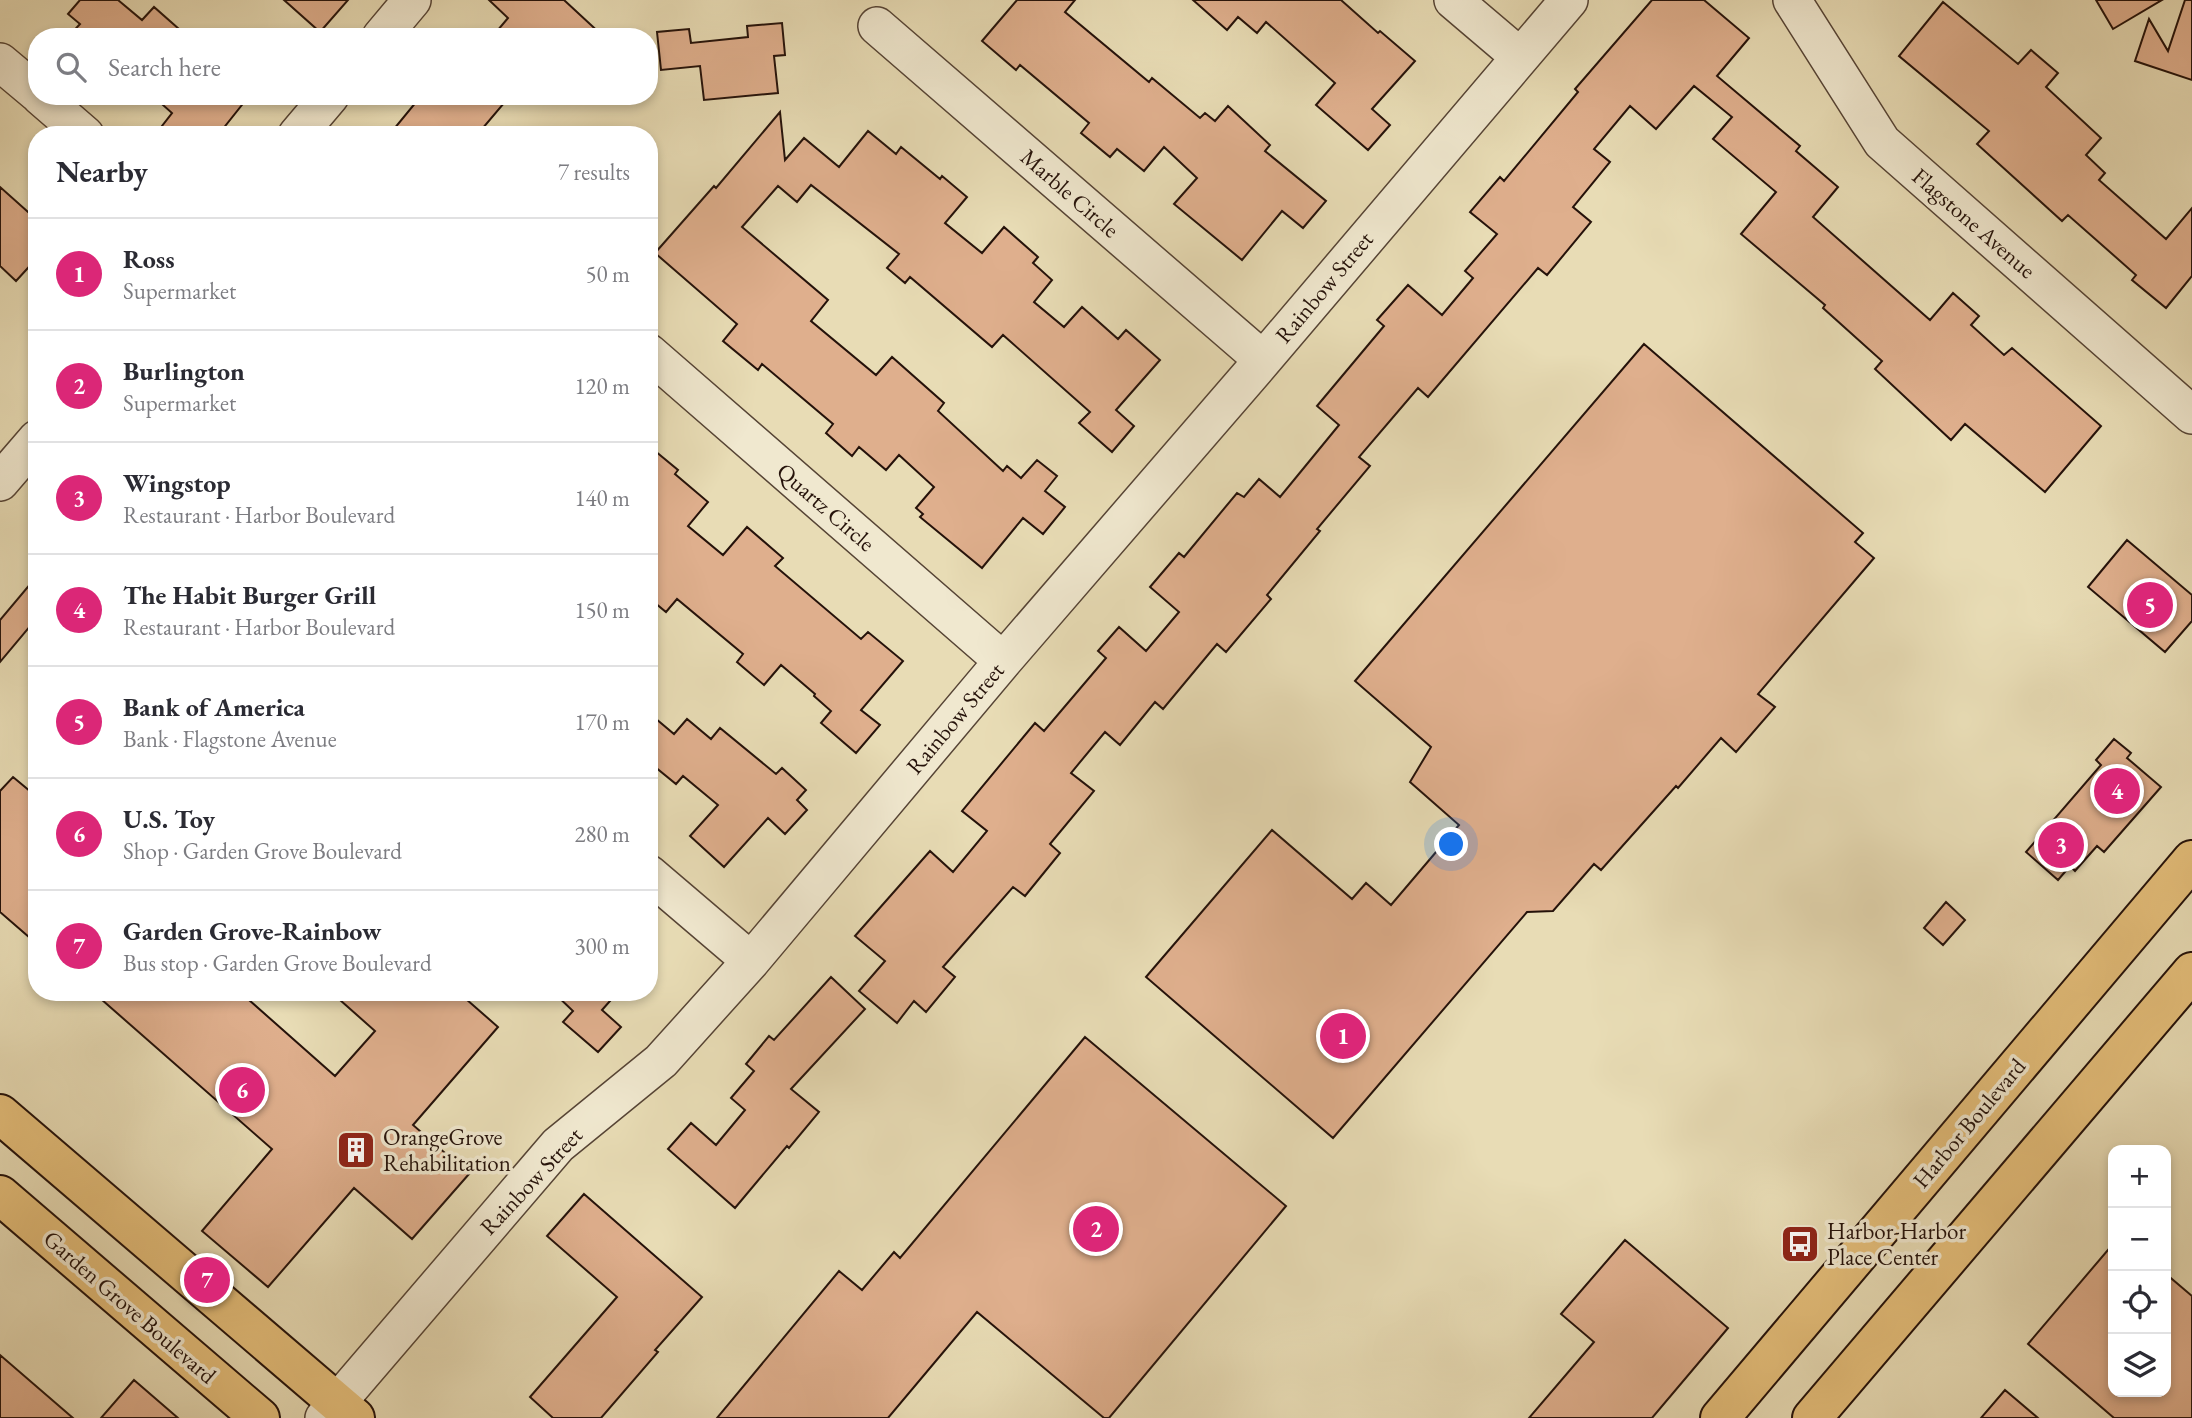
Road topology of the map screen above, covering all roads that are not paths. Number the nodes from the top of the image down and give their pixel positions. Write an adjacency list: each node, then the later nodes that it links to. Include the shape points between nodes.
1 (412, 0): 6 (street)
2 (1453, 0): 7 (street)
3 (1569, 0): 7 (street, Rainbow Street)
4 (1792, 0): 16 (street, Flagstone Avenue, via 1882,142)
5 (877, 26): 14 (street, Marble Circle)
6 (388, 28)
7 (1520, 57): 14 (street, Rainbow Street)
8 (0, 62): 9 (street)
9 (28, 86)
10 (50, 105): 12 (street)
11 (322, 105): 13 (street)
12 (74, 126)
13 (305, 126)
14 (1263, 360): 19 (street, Rainbow Street)
15 (658, 361): 19 (street, Quartz Circle)
16 (2192, 415)
17 (28, 449): 18 (street)
18 (0, 482)
19 (1003, 660): 22 (street, Rainbow Street)
20 (2192, 860): 27 (main road, Harbor Boulevard)
21 (658, 882): 22 (street)
22 (751, 961): 26 (street, Rainbow Street, via 661,1061 558,1145)
23 (2192, 972): 29 (main road)
24 (0, 1114): 26 (main road)
25 (0, 1195): 28 (main road, Garden Grove Boulevard)
26 (339, 1413)
27 (1722, 1417)
28 (260, 1418)
29 (1812, 1418)

